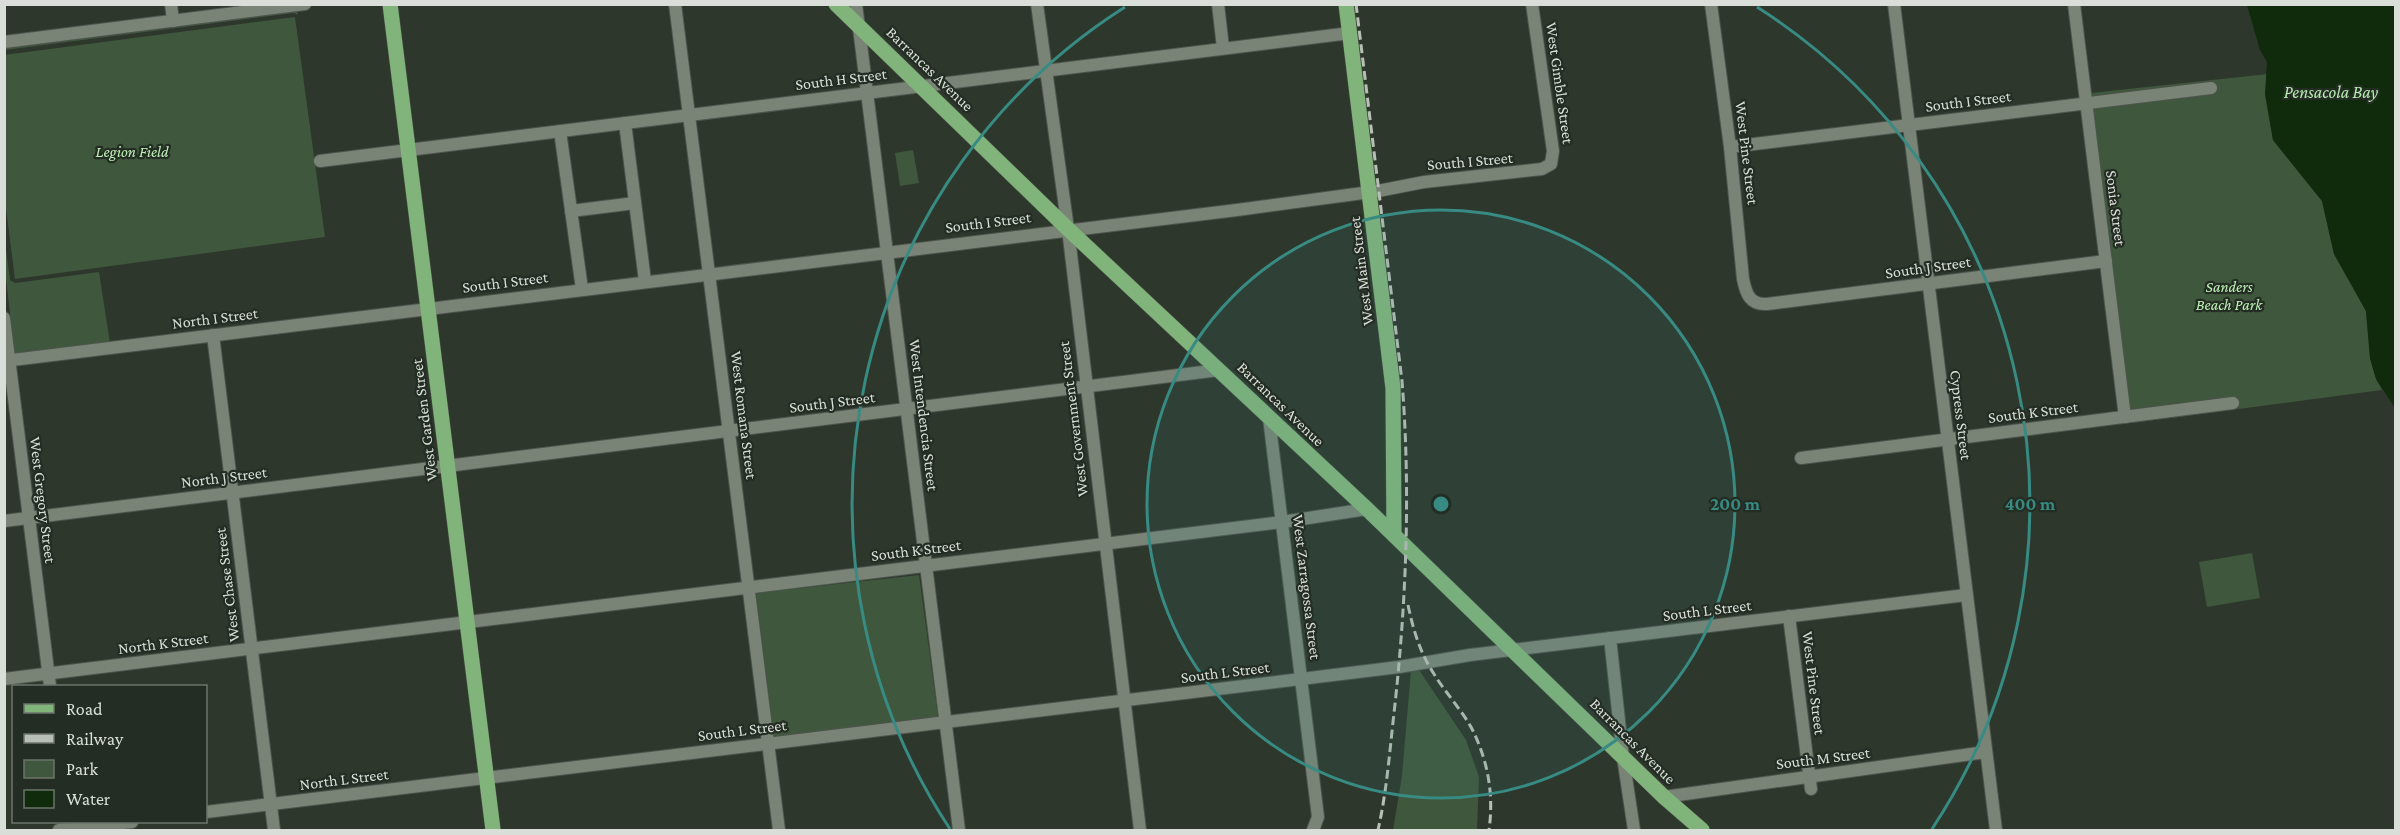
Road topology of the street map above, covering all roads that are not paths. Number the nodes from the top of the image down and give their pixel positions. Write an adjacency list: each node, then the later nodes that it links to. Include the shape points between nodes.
1 (171, 4): 14 (street)
2 (305, 4): 14 (street)
3 (390, 4): 29 (main road, West Garden Street)
4 (675, 4): 24 (street, West Romana Street)
5 (836, 4): 15 (main road, Barrancas Avenue)
6 (856, 4): 15 (street, West Intendencia Street)
7 (1036, 4): 19 (street, West Government Street)
8 (1218, 4): 18 (street)
9 (1346, 4): 16 (main road, West Main Street)
10 (1532, 4): 31 (street, West Gimble Street, via 1553,151)
11 (1711, 4): 28 (street, West Pine Street)
12 (1893, 4): 26 (street, Cypress Street)
13 (2074, 4): 23 (street, Sonia Street)
14 (173, 21): 17 (street)
15 (859, 26): 20 (main road, Barrancas Avenue); 22 (street, West Intendencia Street)
16 (1350, 33): 18 (street, South H Street); 32 (main road, West Main Street)
17 (4, 42)
18 (1223, 48): 19 (street, South H Street)
19 (1045, 71): 20 (street, South H Street); 35 (street, West Government Street)
20 (922, 86): 22 (street, South H Street); 35 (main road, Barrancas Avenue)
21 (2211, 88): 23 (street, South I Street)
22 (867, 93): 24 (street, South H Street); 36 (street, West Intendencia Street)
23 (2086, 103): 26 (street, South I Street); 37 (street, Sonia Street)
24 (689, 115): 25 (street, South H Street); 38 (street, West Romana Street)
25 (625, 123): 27 (street, South H Street); 33 (street)
26 (1908, 125): 28 (street, South I Street); 40 (street, Cypress Street)
27 (560, 131): 29 (street, South H Street); 34 (street)
28 (1730, 147): 42 (street, West Pine Street, via 1743,279 1749,298)
29 (408, 150): 30 (street, South H Street); 43 (main road, West Garden Street)
30 (320, 161)
31 (1550, 166): 32 (street, South I Street)
32 (1370, 192): 35 (street, South I Street); 62 (main road, West Main Street, via 1393,388)
33 (635, 203): 34 (street); 39 (street)
34 (571, 211): 41 (street)
35 (1068, 229): 36 (street, South I Street); 47 (main road, Barrancas Avenue); 48 (street, West Government Street)
36 (887, 251): 38 (street, South I Street); 50 (street, West Intendencia Street)
37 (2106, 261): 40 (street, South J Street); 51 (street, Sonia Street)
38 (709, 273): 39 (street, South I Street); 53 (street, West Romana Street)
39 (645, 281): 41 (street, South I Street)
40 (1928, 283): 42 (street, South J Street, via 1842,296); 54 (street, Cypress Street)
41 (582, 289): 43 (street, South I Street)
42 (1755, 303)
43 (429, 308): 45 (street, North I Street); 56 (main road, West Garden Street)
44 (4, 318): 46 (street, West Gregory Street)
45 (213, 335): 46 (street, North I Street); 57 (street, West Chase Street)
46 (7, 360): 59 (street, West Gregory Street)
47 (1219, 370): 48 (street, South J Street); 52 (main road, Barrancas Avenue)
48 (1085, 388): 50 (street, South J Street); 63 (street, West Government Street)
49 (2233, 403): 51 (street, South K Street)
50 (907, 410): 53 (street, South J Street); 64 (street, West Intendencia Street)
51 (2125, 417): 54 (street, South K Street)
52 (1269, 418): 58 (main road, Barrancas Avenue); 61 (street, West Zarragossa Street)
53 (729, 432): 56 (street, South J Street); 65 (street, West Romana Street)
54 (1947, 439): 55 (street, South K Street); 66 (street, Cypress Street)
55 (1801, 458)
56 (448, 466): 57 (street, North J Street); 68 (main road, West Garden Street)
57 (233, 493): 59 (street, North J Street); 70 (street, West Chase Street)
58 (1367, 509): 61 (street, South K Street); 62 (main road, Barrancas Avenue)
59 (29, 518): 60 (street, North J Street); 74 (street, West Gregory Street)
60 (4, 521)
61 (1282, 522): 63 (street, South K Street); 72 (street, West Zarragossa Street)
62 (1394, 535): 71 (main road, Barrancas Avenue)
63 (1104, 544): 64 (street, South K Street); 75 (street, West Government Street)
64 (927, 566): 65 (street, South K Street); 76 (street, West Intendencia Street)
65 (748, 588): 68 (street, South K Street); 77 (street, West Romana Street)
66 (1966, 595): 67 (street, South L Street); 78 (street, Cypress Street)
67 (1789, 616): 69 (street, South L Street); 80 (street, West Pine Street)
68 (468, 623): 70 (street, North K Street); 81 (main road, West Garden Street)
69 (1610, 638): 71 (street, South L Street); 79 (street)
70 (252, 649): 74 (street, North K Street); 84 (street, West Chase Street)
71 (1514, 651): 72 (street, South L Street); 79 (main road, Barrancas Avenue)
72 (1302, 678): 75 (street, South L Street); 93 (street, West Zarragossa Street, via 1318,817)
73 (4, 679): 74 (street, North K Street)
74 (49, 680)
75 (1124, 700): 76 (street, South L Street); 92 (street, West Government Street)
76 (946, 722): 77 (street, South L Street); 91 (street, West Intendencia Street)
77 (768, 744): 81 (street, South L Street); 90 (street, West Romana Street)
78 (1986, 752): 80 (street, South M Street); 96 (street, Cypress Street)
79 (1623, 758): 83 (main road, Barrancas Avenue); 94 (street)
80 (1809, 776): 82 (street, West Pine Street); 83 (street, South M Street)
81 (487, 778): 84 (street, North L Street); 89 (main road, West Garden Street)
82 (1811, 789)
83 (1664, 797): 95 (main road, Barrancas Avenue)
84 (271, 804): 85 (street, North L Street); 88 (street, West Chase Street)
85 (207, 812)
86 (121, 823): 87 (street)
87 (66, 828)
88 (274, 831)
89 (493, 831)
90 (779, 831)
91 (959, 831)
92 (1140, 831)
93 (1313, 831)
94 (1634, 831)
95 (1702, 831)
96 (1995, 831)

